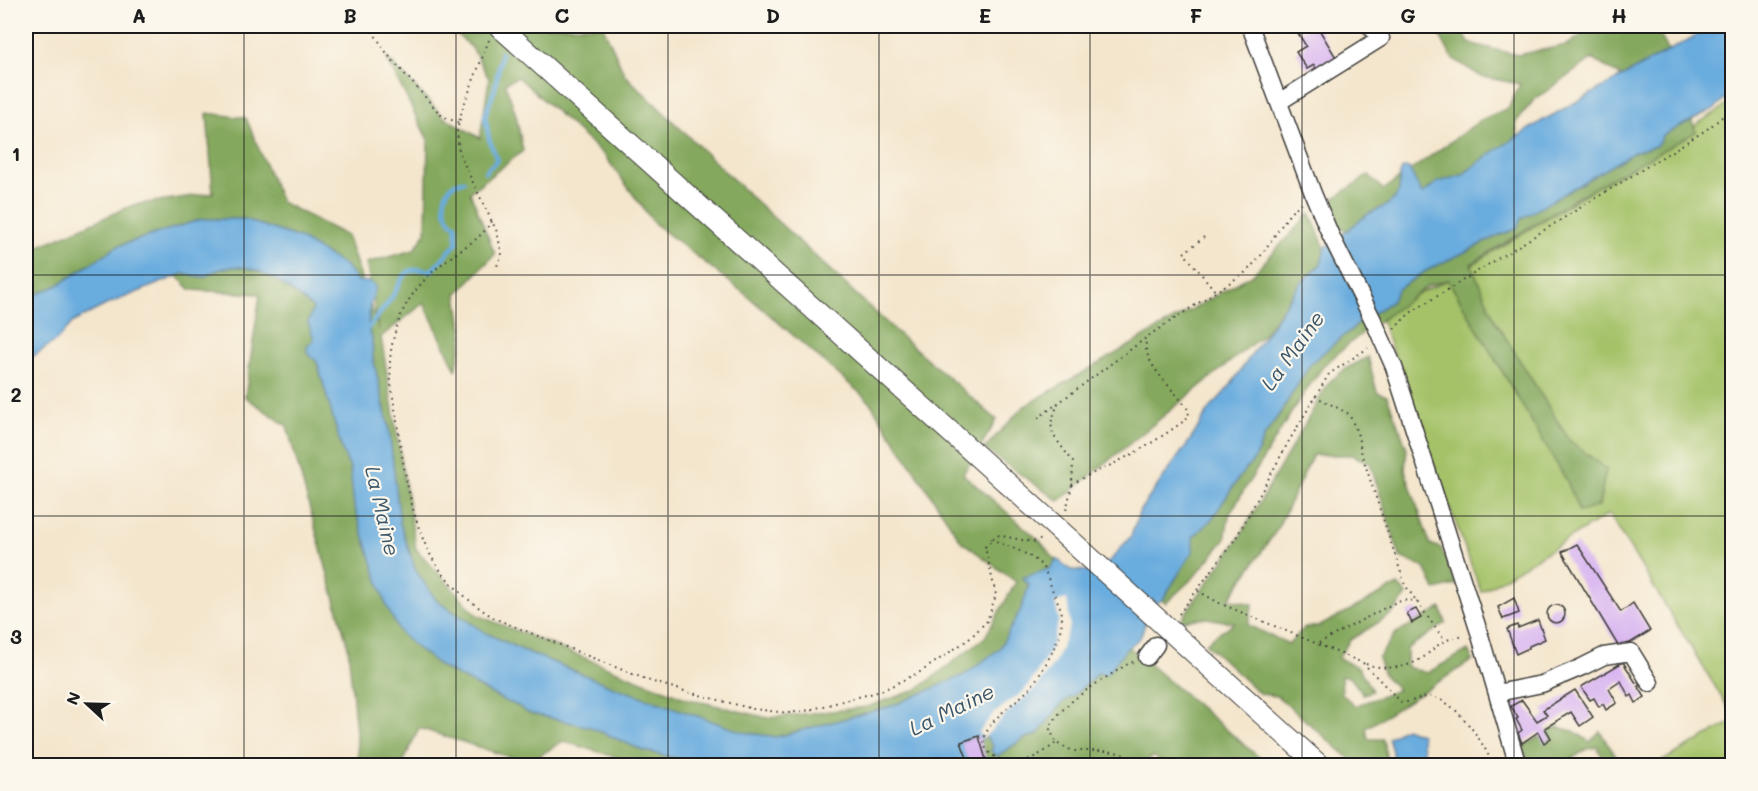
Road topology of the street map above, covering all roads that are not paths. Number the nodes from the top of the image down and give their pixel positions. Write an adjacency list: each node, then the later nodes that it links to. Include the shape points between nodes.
1 (1250, 26): 4 (street)
2 (1370, 26): 4 (street, via 1381,38)
3 (494, 32): 7 (main road, bridge, via 1026,500)
4 (1279, 102): 6 (street, via 1331,236 1397,376)
5 (1650, 683): 6 (street, via 1631,652 1604,656 1542,684)
6 (1497, 693): 8 (street)
7 (1320, 765)
8 (1518, 765)

